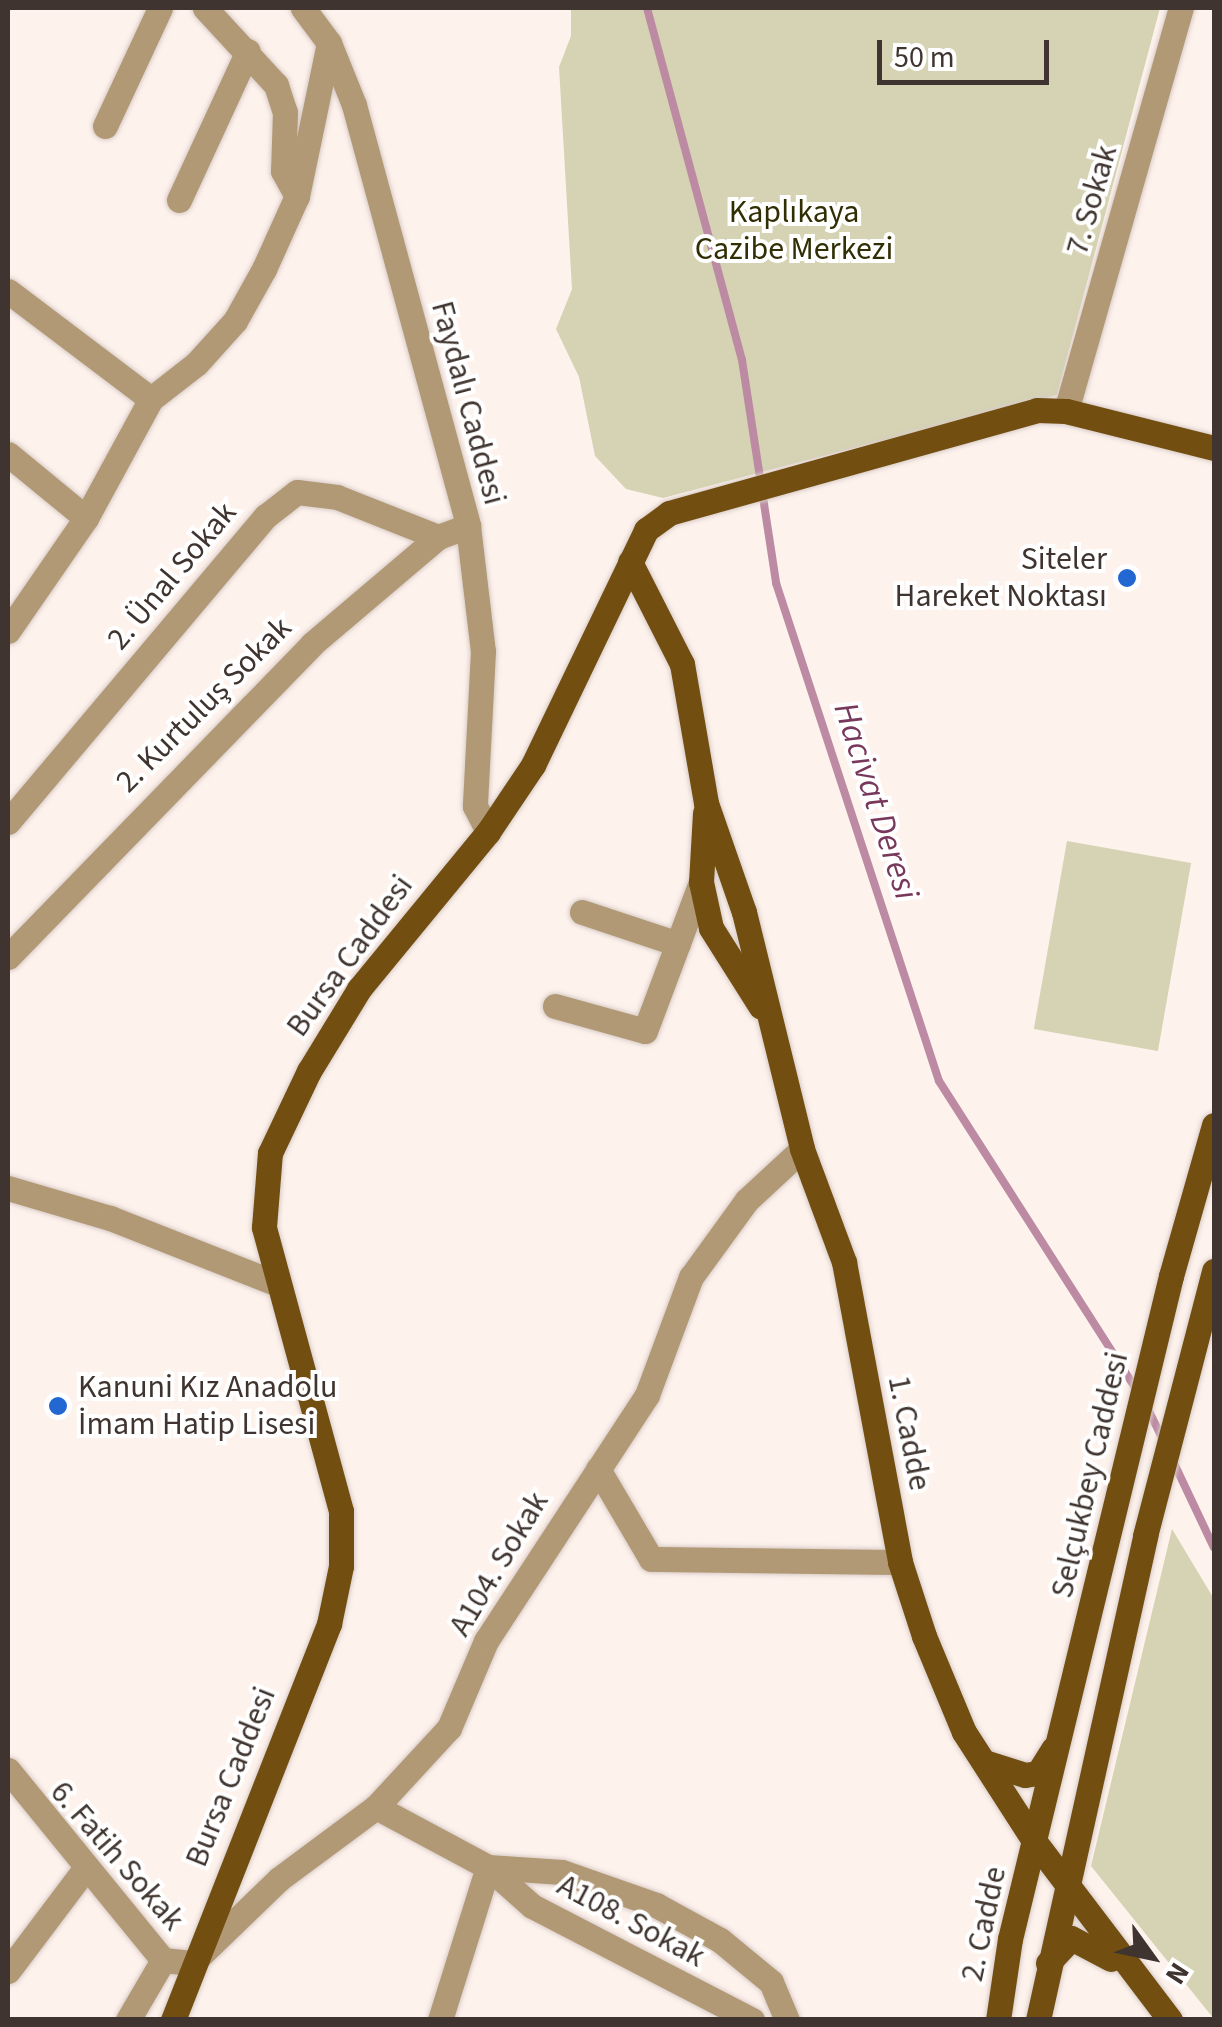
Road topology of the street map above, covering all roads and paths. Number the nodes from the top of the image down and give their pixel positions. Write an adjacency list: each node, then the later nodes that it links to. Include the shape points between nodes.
1 (160, 8): 7 (street)
2 (205, 8): 6 (street)
3 (304, 8): 5 (street, Faydalı Caddesi)
4 (1181, 8): 12 (street, 7. Sokak)
5 (329, 43): 8 (street); 16 (street, Faydalı Caddesi, via 354,105)
6 (248, 51): 8 (street, via 276,85 285,112 283,171); 9 (street)
7 (105, 126)
8 (297, 196): 11 (street, via 234,321 197,364)
9 (179, 200)
10 (8, 292): 11 (street)
11 (151, 399): 15 (street)
12 (1066, 410): 13 (main road, Bursa Caddesi); 18 (main road, Bursa Caddesi, via 1037,410 669,513 646,530)
13 (1214, 448)
14 (8, 454): 15 (street)
15 (86, 518): 19 (street)
16 (468, 526): 17 (street, 2. Kurtuluş Sokak); 22 (street, Faydalı Caddesi, via 483,650 475,806)
17 (438, 537): 21 (street, 2. Ünal Sokak, via 337,498 296,492 266,516); 26 (street, 2. Kurtuluş Sokak, via 312,644)
18 (630, 562): 20 (main road, via 682,664); 22 (main road, Bursa Caddesi, via 533,765)
19 (8, 631)
20 (706, 803): 23 (main road); 28 (main road, 1. Cadde, via 744,912)
21 (8, 822)
22 (488, 832): 33 (main road, Bursa Caddesi, via 359,989 285,1120 270,1154 264,1227)
23 (701, 882): 25 (street); 28 (main road, via 711,928)
24 (582, 912): 25 (street)
25 (678, 944): 27 (street, via 645,1031)
26 (8, 957)
27 (555, 1006)
28 (771, 1023): 30 (main road, 1. Cadde)
29 (1214, 1129): 36 (main road, Selçukbey Caddesi, via 1171,1276)
30 (802, 1150): 34 (street, A104. Sokak, via 747,1200 691,1277 647,1395); 35 (main road, 1. Cadde, via 844,1262)
31 (8, 1188): 33 (street, via 110,1218)
32 (1214, 1271): 43 (main road, Selçukbey Caddesi)
33 (275, 1283): 45 (main road, Bursa Caddesi, via 341,1511 341,1566 329,1624)
34 (598, 1469): 35 (street, via 651,1559); 39 (street, A104. Sokak, via 486,1641 449,1728)
35 (900, 1562): 37 (main road, 1. Cadde, via 964,1732)
36 (1063, 1727): 37 (main road, via 1038,1772 1009,1774); 40 (main road, Selçukbey Caddesi)
37 (984, 1762): 40 (main road, 1. Cadde)
38 (8, 1770): 42 (street, 6. Fatih Sokak)
39 (376, 1808): 41 (street, A108. Sokak); 45 (street, A104. Sokak, via 279,1879)
40 (1035, 1842): 43 (main road, 1. Cadde); 54 (main road, 2. Cadde)
41 (488, 1866): 51 (street); 52 (street, A108. Sokak, via 532,1906); 53 (street, A108. Sokak, via 562,1872 656,1905 720,1940 771,1982)
42 (84, 1870): 44 (street, 6. Fatih Sokak); 47 (street)
43 (1064, 1884): 46 (main road); 48 (main road, 1. Cadde)
44 (163, 1960): 45 (street, 6. Fatih Sokak); 49 (street)
45 (192, 1963): 50 (main road, Bursa Caddesi)
46 (1045, 1967): 48 (main road, via 1071,1938); 55 (main road)
47 (8, 1971)
48 (1127, 1971): 56 (main road, 1. Cadde)
49 (128, 2020)
50 (172, 2020)
51 (440, 2020)
52 (752, 2020)
53 (787, 2020)
54 (998, 2020)
55 (1038, 2020)
56 (1170, 2020)

